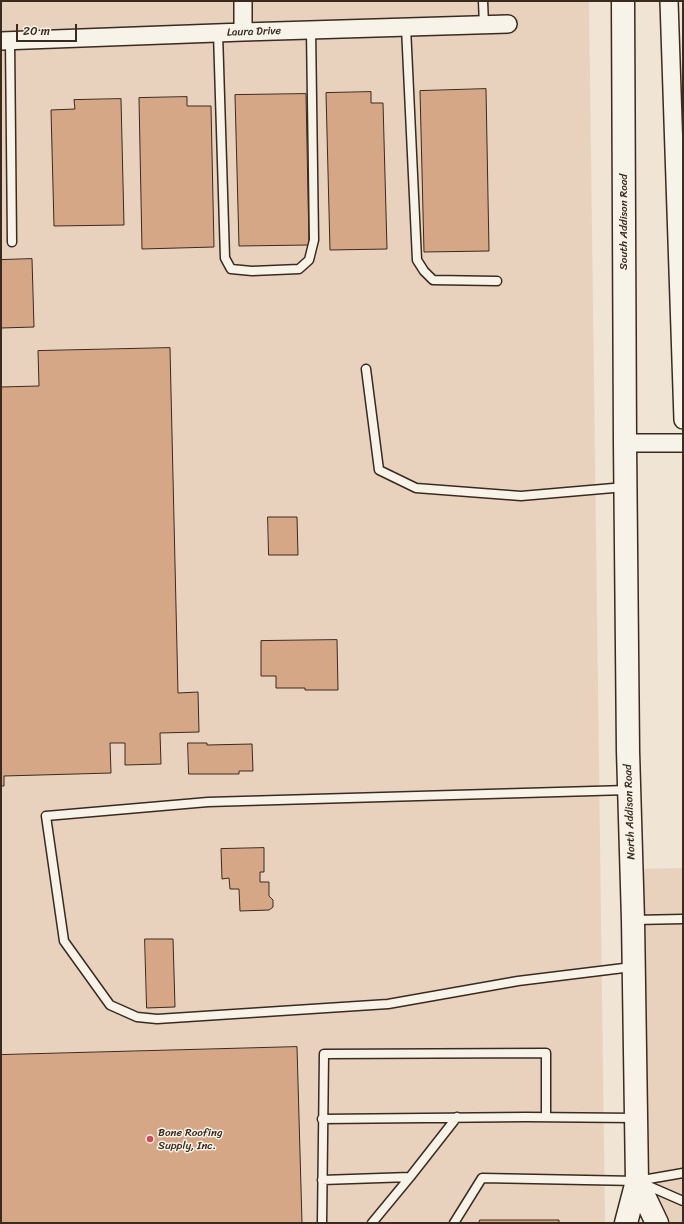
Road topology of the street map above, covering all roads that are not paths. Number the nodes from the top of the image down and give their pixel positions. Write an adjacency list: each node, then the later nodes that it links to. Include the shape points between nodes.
1 (243, 1): 9 (street)
2 (483, 1): 6 (lane)
3 (623, 1): 16 (street, South Addison Road)
4 (670, 1): 15 (street)
5 (508, 24): 6 (street, Laura Drive)
6 (484, 25): 7 (street, Laura Drive)
7 (406, 27): 8 (street, Laura Drive); 13 (lane, via 417,260 424,272 433,280)
8 (311, 30): 9 (street, Laura Drive); 10 (lane, via 314,240 309,260 300,269 252,272 231,269 225,258)
9 (243, 32): 10 (street, Laura Drive)
10 (218, 33): 11 (street, Laura Drive)
11 (5, 41): 12 (lane)
12 (12, 242)
13 (497, 281)
14 (366, 369): 18 (lane, via 378,470 416,488 521,496)
15 (683, 420)
16 (625, 443): 17 (street); 18 (street, North Addison Road)
17 (683, 444)
18 (625, 486): 19 (street, North Addison Road)
19 (629, 790): 21 (street, North Addison Road); 22 (lane, via 208,802 46,816 64,940 110,1005 137,1017 157,1019 388,1004 518,981)
20 (683, 919): 21 (lane)
21 (633, 920): 22 (street, North Addison Road)
22 (634, 967): 25 (street, North Addison Road)
23 (457, 1117): 24 (lane); 26 (lane); 28 (lane)
24 (546, 1117): 25 (lane); 26 (lane, via 546,1053 324,1054)
25 (636, 1118): 30 (street, North Addison Road)
26 (322, 1119): 29 (lane)
27 (683, 1173): 30 (lane)
28 (410, 1177): 29 (lane); 33 (lane)
29 (322, 1180): 32 (lane)
30 (637, 1181): 31 (lane); 34 (lane, via 482,1178); 35 (street, North Addison Road); 36 (street, North Addison Road)
31 (683, 1201)
32 (322, 1223)
33 (372, 1223)
34 (454, 1223)
35 (626, 1223)
36 (656, 1223)

